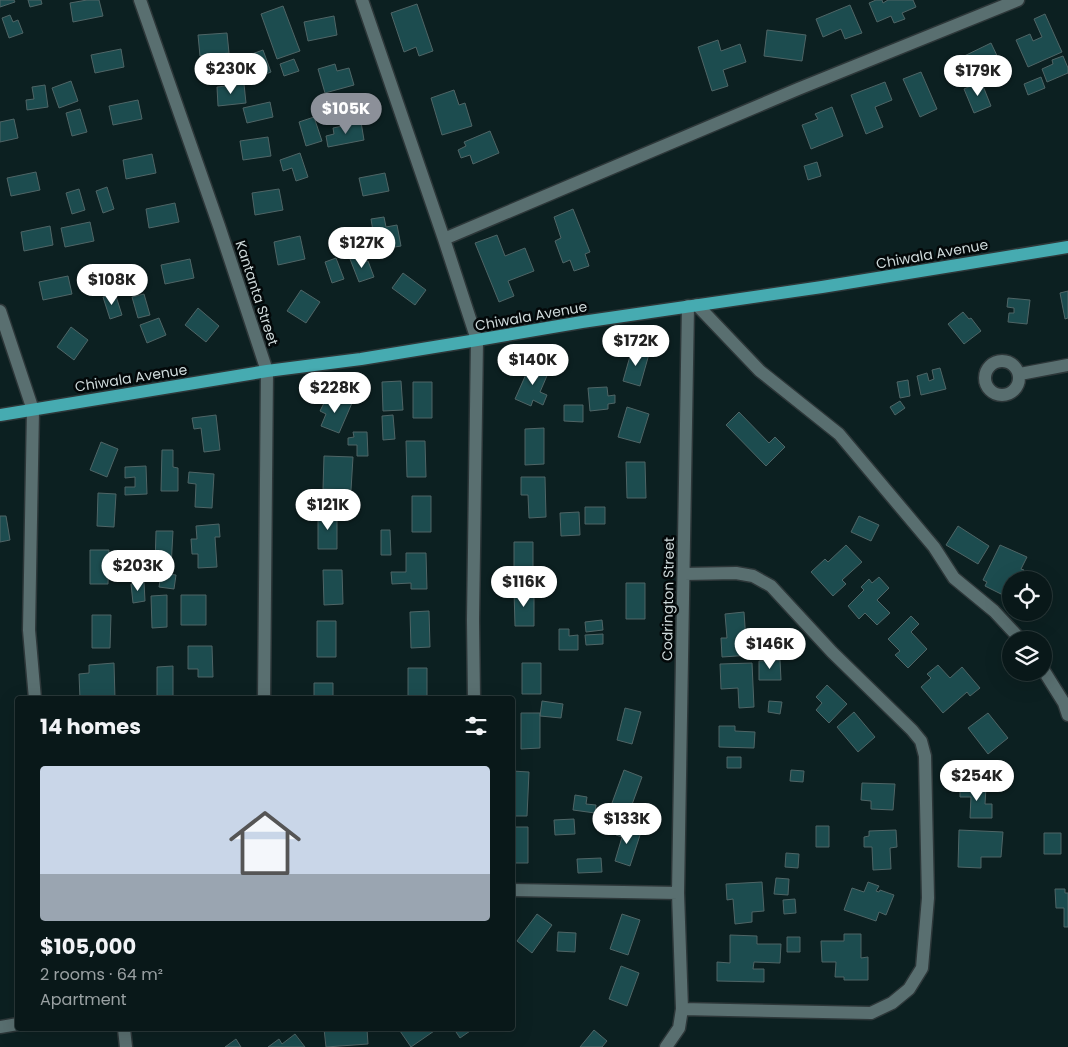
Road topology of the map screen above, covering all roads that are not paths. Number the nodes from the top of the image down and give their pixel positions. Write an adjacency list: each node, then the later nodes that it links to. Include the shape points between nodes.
1 (140, 0): 10 (street, Kantanta Street)
2 (362, 0): 4 (street)
3 (1018, 0): 4 (street)
4 (444, 239): 8 (street)
5 (1068, 247): 6 (main road, Chiwala Avenue, via 822,288)
6 (693, 305): 8 (main road, Chiwala Avenue); 14 (street, Codrington Street); 15 (street, via 760,371 839,434 934,547 954,578)
7 (0, 311): 12 (street)
8 (477, 340): 10 (main road, Chiwala Avenue); 19 (street)
9 (1068, 365): 11 (street)
10 (267, 371): 12 (main road, Chiwala Avenue); 18 (street, Kantanta Street)
11 (1020, 374)
12 (33, 410): 13 (main road, Chiwala Avenue); 17 (street, via 29,630)
13 (0, 414)
14 (684, 574): 22 (street, Codrington Street); 23 (street, via 753,576 771,586 921,741 925,756 928,898 922,968 909,989 892,1003 871,1013)
15 (1013, 631)
16 (1050, 681): 20 (street)
17 (35, 696)
18 (264, 696)
19 (474, 696)
20 (1068, 715)
21 (515, 890): 22 (street)
22 (678, 893): 23 (street, Codrington Street)
23 (682, 1009): 28 (street, via 679,1028)
24 (15, 1024): 25 (street)
25 (0, 1027)
26 (124, 1031): 27 (street)
27 (126, 1047)
28 (666, 1047)

